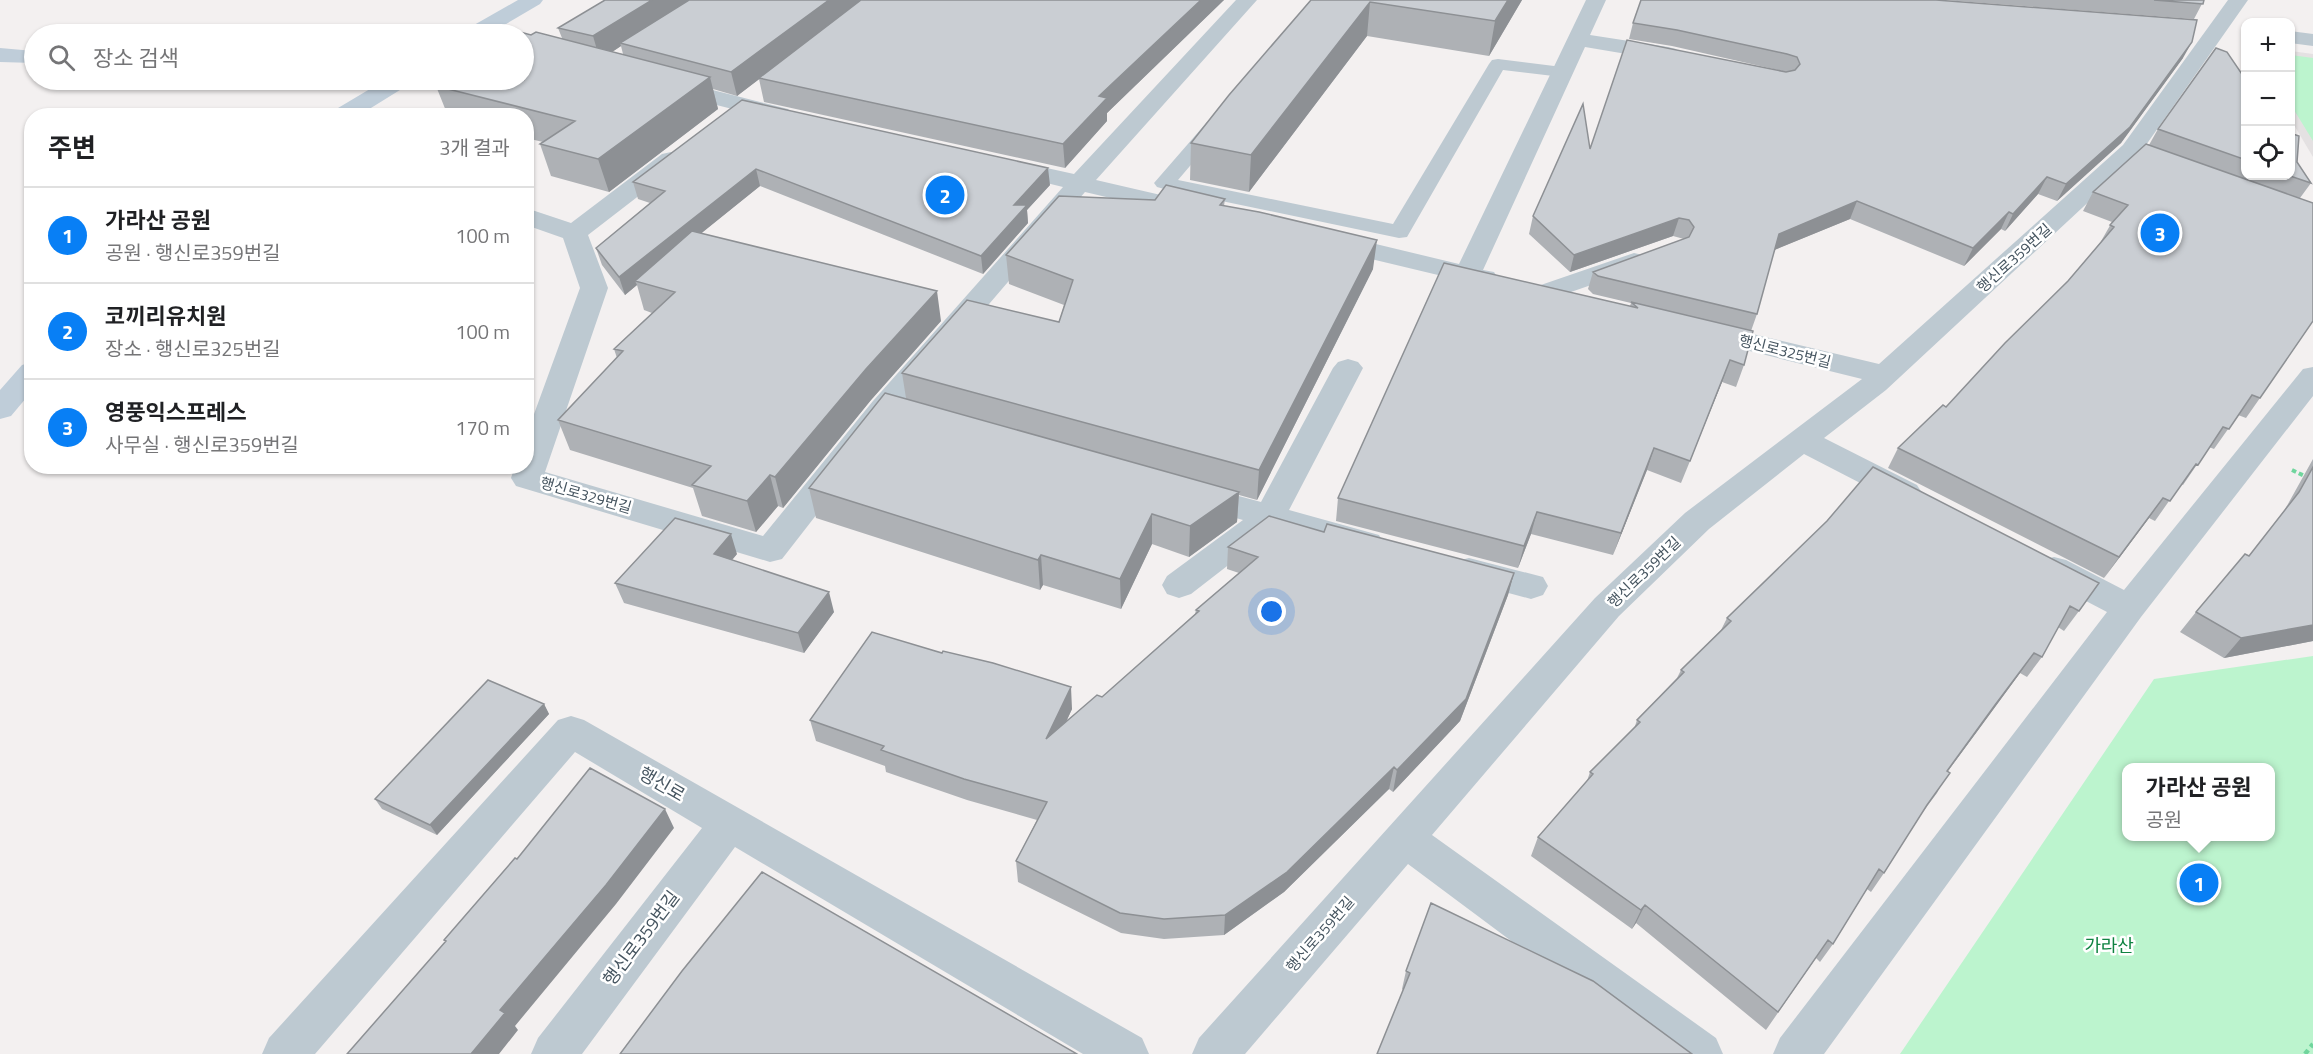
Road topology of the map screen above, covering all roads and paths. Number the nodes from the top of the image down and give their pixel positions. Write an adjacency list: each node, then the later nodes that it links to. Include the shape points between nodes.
1 (533, 0): 5 (main road)
2 (1247, 0): 22 (street)
3 (1596, 0): 7 (street)
4 (2238, 0): 31 (street, 행신로359번길, via 2142,154)
5 (492, 24)
6 (2295, 38): 8 (street)
7 (1578, 39): 11 (street); 12 (street)
8 (2313, 40)
9 (0, 55): 10 (main road)
10 (24, 56)
11 (1683, 57)
12 (1562, 72): 17 (lane, via 1498,64 1399,232 1164,183); 26 (street)
13 (651, 80): 18 (street)
14 (770, 84): 18 (street)
15 (384, 90): 16 (main road)
16 (354, 108)
17 (1226, 111)
18 (733, 113): 19 (street)
19 (800, 119)
20 (686, 148): 24 (street)
21 (987, 161): 22 (street)
22 (1080, 182): 26 (street); 34 (street)
23 (534, 219): 24 (street)
24 (574, 233): 38 (street, 행신로329번길, via 594,288)
25 (1653, 254): 27 (street)
26 (1467, 274): 27 (street)
27 (1527, 288): 28 (street)
28 (1591, 304)
29 (1681, 326): 31 (street, 행신로325번길)
30 (1348, 368): 42 (street)
31 (1885, 375): 37 (street, 행신로359번길)
32 (2313, 376): 48 (street)
33 (24, 380): 35 (main road)
34 (884, 408): 36 (street); 39 (street, 행신로329번길, via 770,550 527,478)
35 (0, 409)
36 (918, 417)
37 (1802, 440): 41 (street); 50 (street, 행신로359번길, via 1697,521 1607,607)
38 (534, 458)
39 (528, 474)
40 (1167, 488): 42 (street)
41 (1929, 505)
42 (1269, 517): 43 (street); 46 (street)
43 (1394, 550)
44 (2024, 554): 48 (street)
45 (1440, 562): 47 (street)
46 (1179, 585)
47 (1530, 586)
48 (2130, 608): 57 (street)
49 (729, 823): 52 (street, 행신로, via 571,731); 53 (street, 행신로359번길); 54 (street, 행신로)
50 (1404, 838): 55 (street, 행신로359번길); 56 (street)
51 (2313, 1044): 58 (path)
52 (285, 1054)
53 (554, 1054)
54 (1126, 1054)
55 (1215, 1054)
56 (1700, 1054)
57 (1796, 1054)
58 (2305, 1054)

